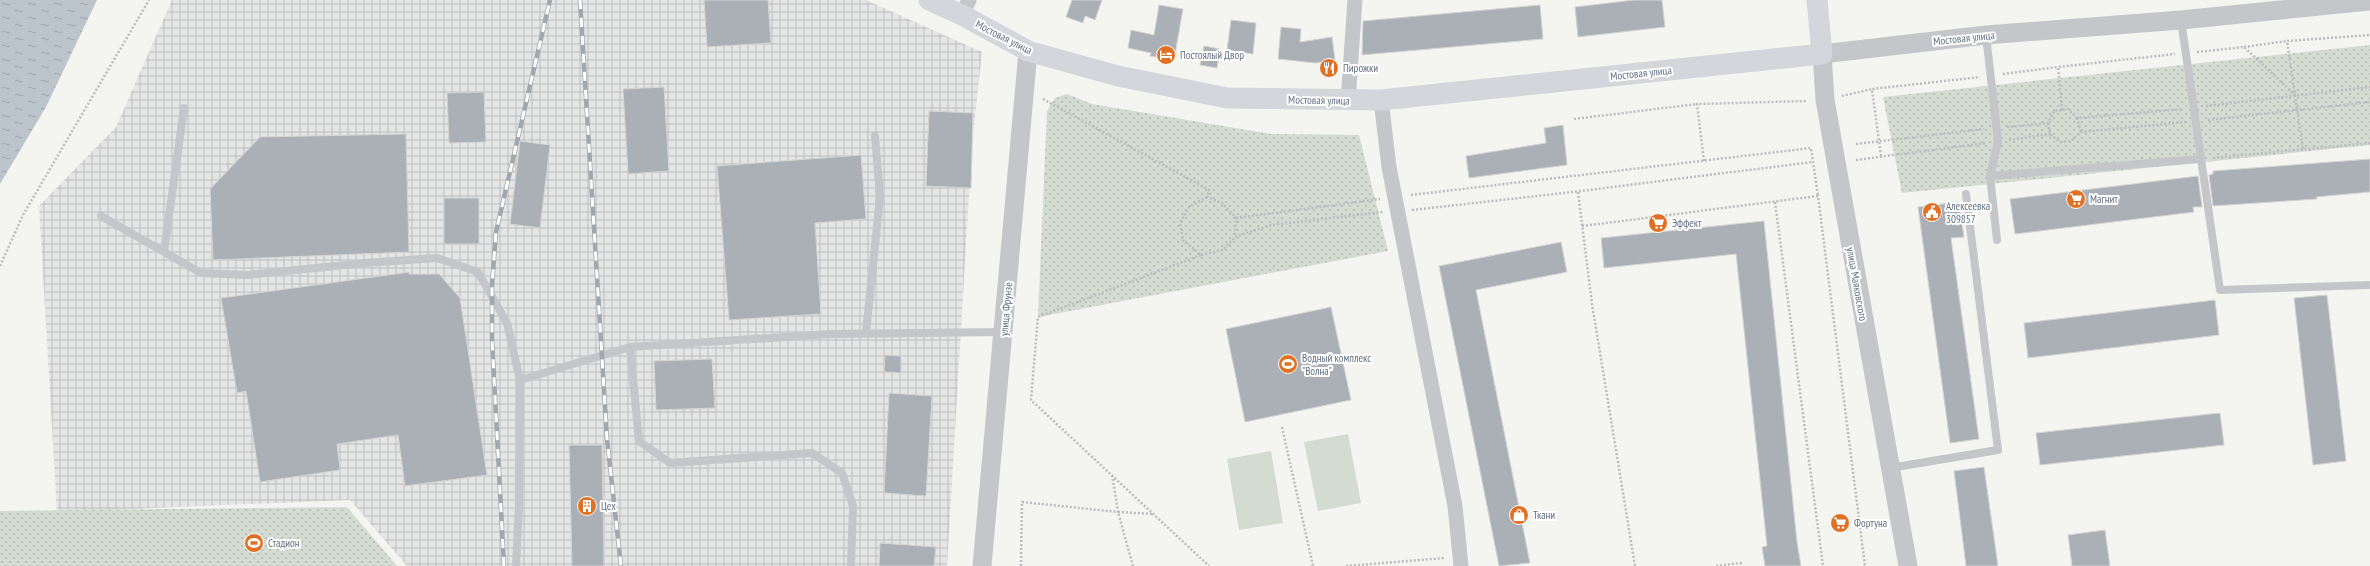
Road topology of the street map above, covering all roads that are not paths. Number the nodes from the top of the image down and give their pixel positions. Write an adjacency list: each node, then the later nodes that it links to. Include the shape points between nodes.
1 (929, 0): 5 (main road, Мостовая улица)
2 (1355, 0): 11 (street)
3 (1817, 0): 9 (main road, улица Маяковского)
4 (2370, 2): 6 (street, Мостовая улица)
5 (966, 8): 8 (main road, Мостовая улица)
6 (2181, 20): 7 (street, Мостовая улица); 14 (lane)
7 (1986, 35): 9 (street, Мостовая улица); 15 (lane, via 1998,128 1998,141)
8 (1028, 51): 11 (main road, Мостовая улица, via 1118,76 1227,98); 21 (street, улица Фрунзе)
9 (1822, 54): 10 (main road, Мостовая улица); 25 (street, улица Маяковского, via 1825,100)
10 (1381, 100): 11 (main road, Мостовая улица); 26 (street, via 1397,204 1455,506)
11 (1348, 101)
12 (184, 108): 19 (lane)
13 (875, 136): 22 (lane, via 880,196)
14 (2200, 159): 15 (lane); 20 (lane, via 2220,290)
15 (1990, 176): 18 (lane)
16 (1966, 194): 25 (lane, via 1998,450)
17 (101, 216): 19 (lane)
18 (1997, 240)
19 (164, 252): 24 (lane, via 201,273 247,275 365,262 437,258 478,272 507,323)
20 (2370, 285)
21 (1004, 332): 22 (lane); 29 (street, улица Фрунзе)
22 (866, 333): 23 (lane)
23 (630, 346): 24 (lane); 28 (lane, via 639,441 670,463 812,453 842,473 853,506)
24 (520, 380): 27 (lane)
25 (1890, 468): 30 (street, улица Маяковского)
26 (1458, 563)
27 (516, 566)
28 (851, 566)
29 (982, 566)
30 (1908, 566)

